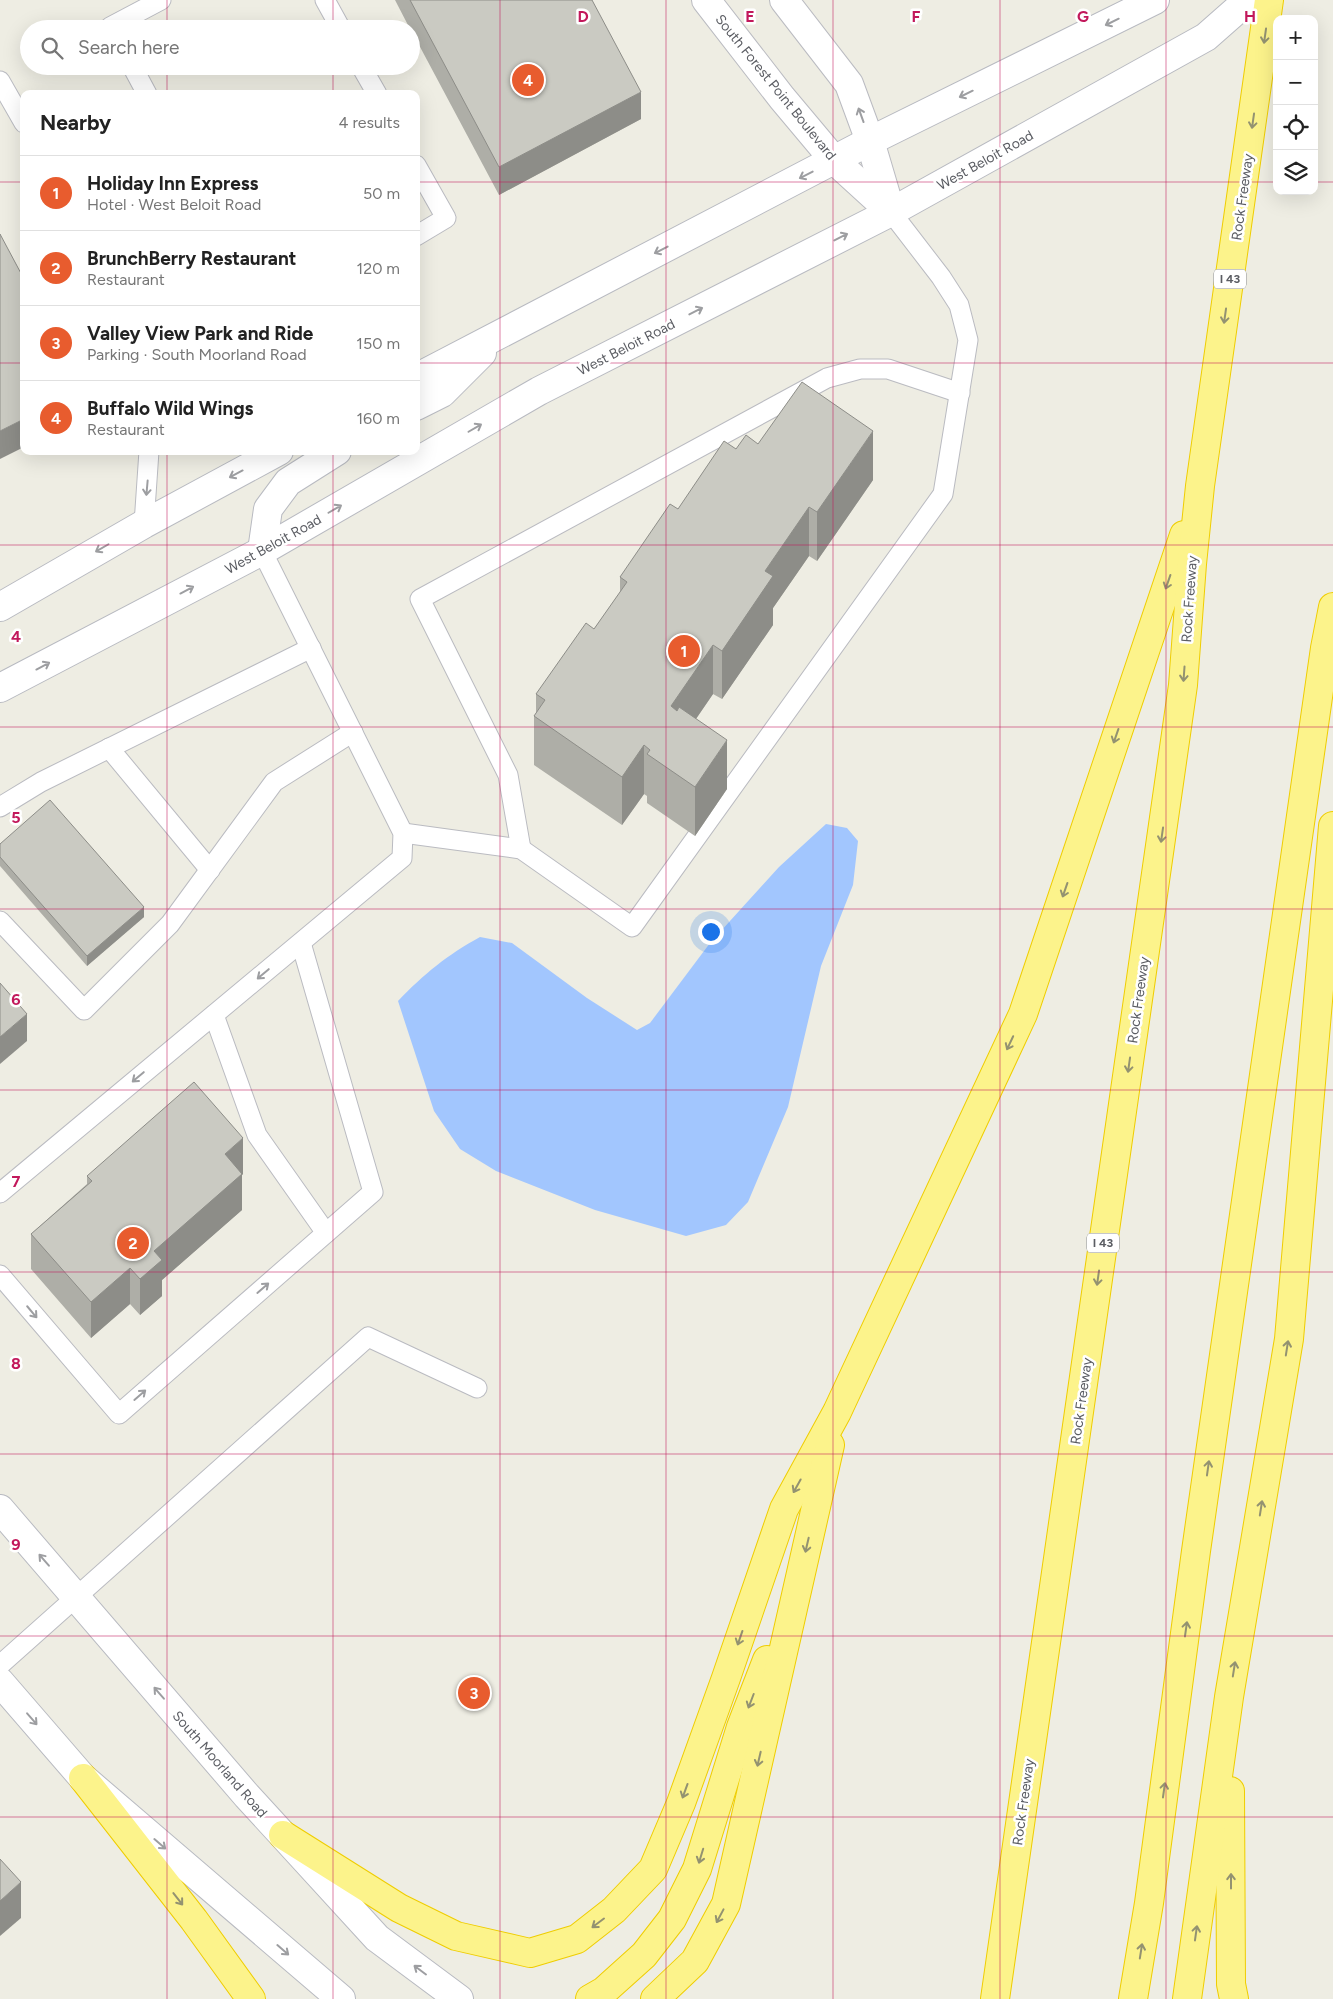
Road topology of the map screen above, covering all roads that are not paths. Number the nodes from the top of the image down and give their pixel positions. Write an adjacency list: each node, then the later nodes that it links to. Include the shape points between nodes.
1 (161, 0): 8 (lane)
2 (325, 0): 9 (lane)
3 (706, 0): 17 (main road, South Forest Point Boulevard)
4 (784, 0): 16 (main road, one-way to 4, via 850,84)
5 (1155, 0): 16 (main road, one-way to 16)
6 (1248, 0): 19 (main road, West Beloit Road, via 1206,37)
7 (1270, 0): 28 (highway, Rock Freeway / I 43, one-way to 28)
8 (123, 20)
9 (336, 20)
10 (137, 75): 13 (lane)
11 (366, 75): 14 (lane)
12 (0, 80): 15 (lane)
13 (145, 90)
14 (375, 90)
15 (20, 117)
16 (870, 141): 17 (main road); 19 (main road)
17 (834, 160): 19 (main road, South Forest Point Boulevard); 21 (main road, one-way to 21)
18 (420, 172): 20 (lane, via 446,218)
19 (891, 212): 23 (lane, via 959,306 968,340); 30 (main road, West Beloit Road, one-way to 19, via 538,391)
20 (420, 234)
21 (502, 332): 22 (main road); 24 (main road, via 442,393)
22 (420, 376)
23 (960, 393): 40 (lane, via 943,494 632,927); 40 (lane, via 888,369 860,369 827,378 420,599 508,774)
24 (420, 404)
25 (149, 455): 29 (lane, one-way to 29)
26 (272, 455): 29 (main road, one-way to 29)
27 (331, 455): 30 (main road, via 288,482 268,509)
28 (1200, 486): 49 (highway, one-way to 49, via 1023,1014); 63 (highway, Rock Freeway / I 43, one-way to 63, via 1183,685)
29 (144, 524): 31 (main road, one-way to 31)
30 (262, 551): 33 (lane); 34 (main road, West Beloit Road, one-way to 30)
31 (0, 607)
32 (1333, 608): 64 (highway, one-way to 32)
33 (311, 648): 35 (lane); 36 (lane)
34 (0, 688)
35 (352, 732): 39 (lane); 41 (lane, via 274,782)
36 (109, 748): 37 (lane); 41 (lane)
37 (0, 807)
38 (1333, 826): 55 (highway, one-way to 38, via 1289,1339)
39 (403, 833): 40 (lane); 43 (lane, via 402,858)
40 (521, 849)
41 (210, 870): 42 (lane, via 170,924 84,1010)
42 (0, 921)
43 (301, 943): 44 (lane, one-way to 44); 46 (lane, via 373,1192)
44 (214, 1015): 45 (lane, one-way to 45); 46 (lane, via 256,1135)
45 (0, 1193)
46 (326, 1233): 47 (lane, one-way to 46, via 118,1414)
47 (0, 1275)
48 (477, 1388): 52 (lane, via 368,1338)
49 (837, 1412): 51 (highway, one-way to 51); 57 (highway, one-way to 57, via 784,1509 681,1803 653,1869 614,1910 577,1939 530,1953 456,1936 399,1908)
50 (0, 1510): 52 (main road, South Moorland Road, one-way to 50)
51 (801, 1574): 61 (highway, one-way to 61, via 741,1727 697,1869 672,1918 644,1955 604,1991); 62 (highway, one-way to 62, via 726,1904 696,1961)
52 (76, 1596): 53 (lane); 57 (main road, South Moorland Road, one-way to 52)
53 (0, 1665)
54 (0, 1682): 56 (main road, one-way to 56)
55 (1229, 1697): 65 (highway, one-way to 55); 66 (highway, one-way to 55, via 1231,1984)
56 (83, 1778): 58 (highway, one-way to 58); 59 (main road, one-way to 59)
57 (283, 1835): 60 (main road, South Moorland Road, one-way to 57, via 377,1938)
58 (251, 1999)
59 (341, 1999)
60 (459, 1999)
61 (590, 1999)
62 (655, 1999)
63 (995, 1999)
64 (1133, 1999)
65 (1187, 1999)
66 (1234, 1999)

